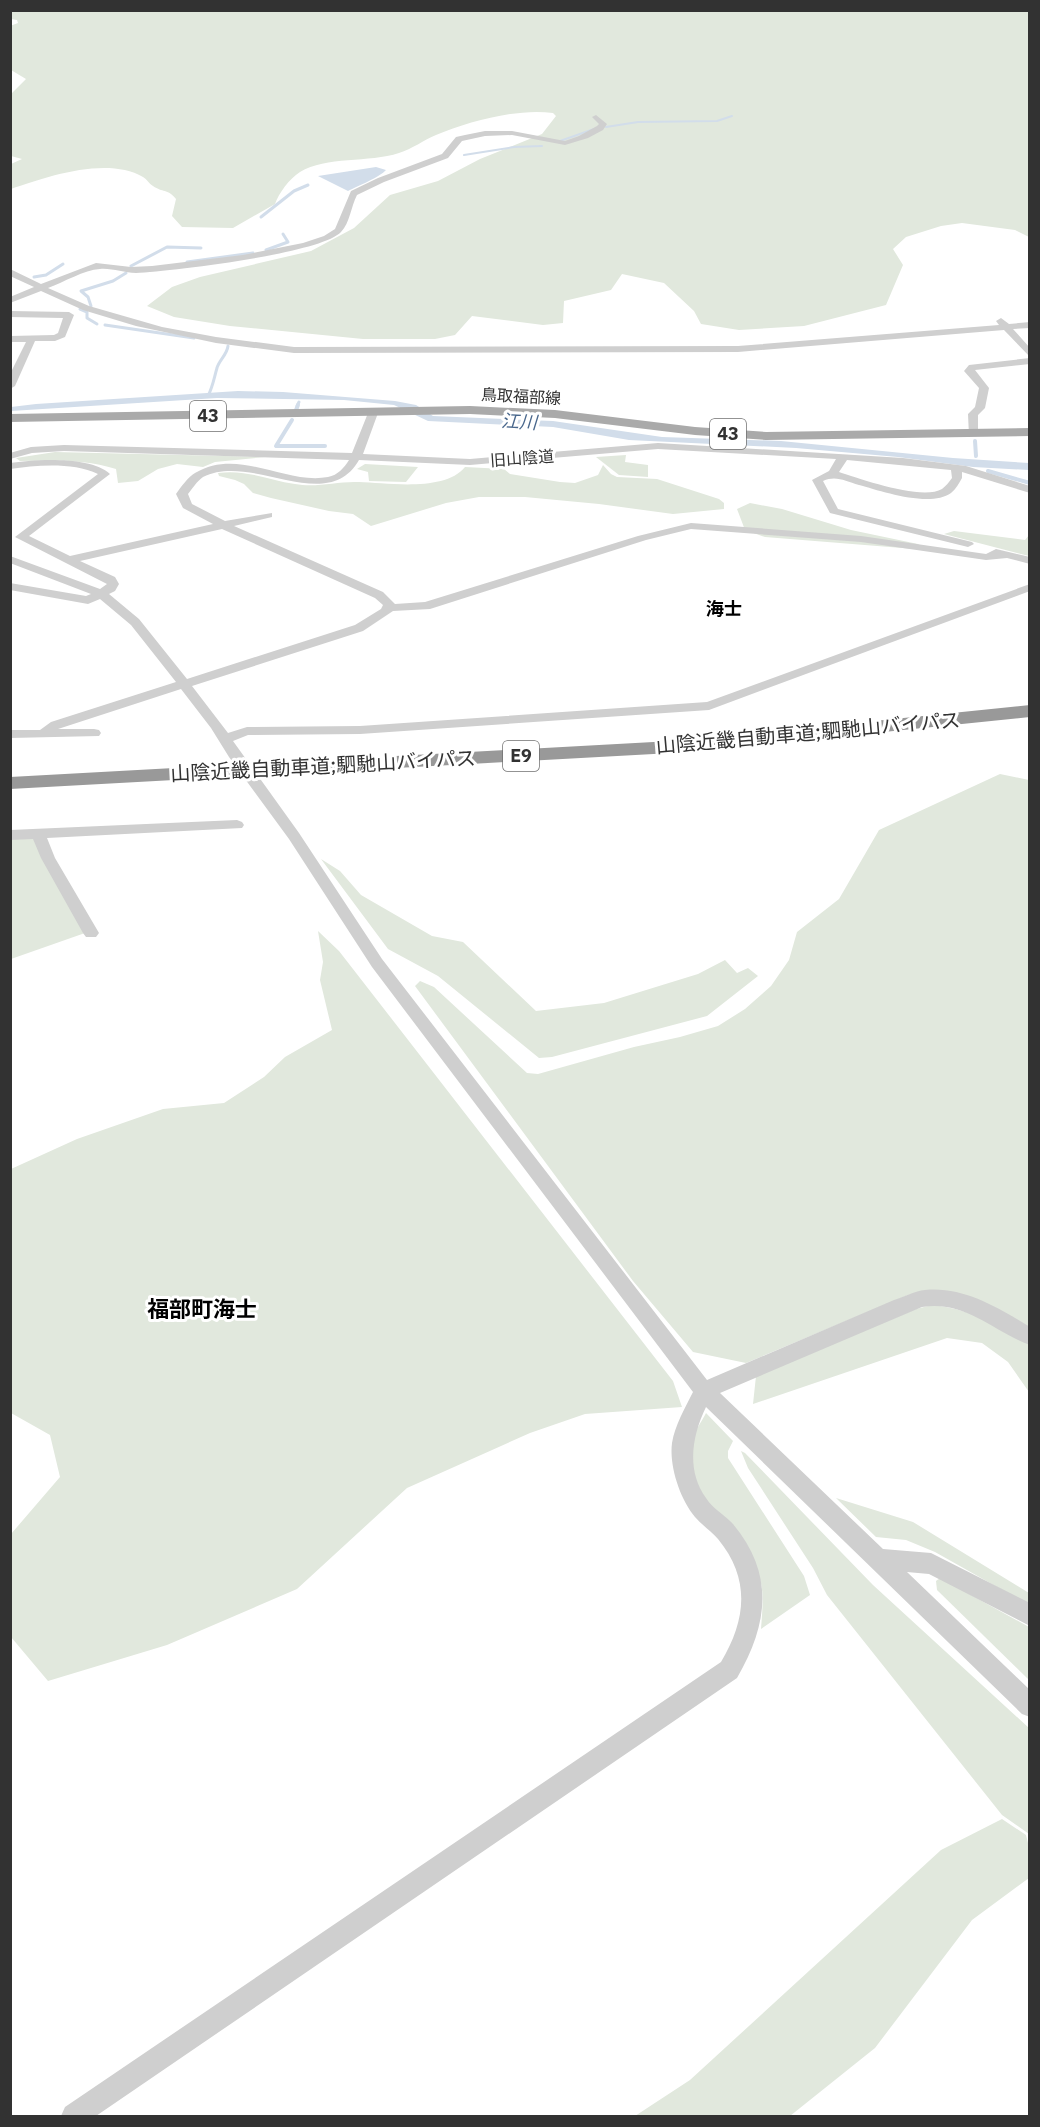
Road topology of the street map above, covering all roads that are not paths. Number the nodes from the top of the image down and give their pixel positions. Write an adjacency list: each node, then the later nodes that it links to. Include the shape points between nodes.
1 (596, 117): 3 (street, via 603,124 600,128 569,143 512,133 459,139 445,156 354,193 338,231 308,244 216,261 134,270 96,266)
2 (10, 272): 3 (street)
3 (41, 287): 4 (street); 8 (street, via 84,308 140,324 255,347 294,350 727,349)
4 (10, 300)
5 (10, 314): 9 (street, via 69,315 62,335)
6 (997, 318): 8 (street)
7 (1029, 325): 8 (street)
8 (1006, 326): 11 (street)
9 (32, 338): 10 (street); 13 (street)
10 (10, 339)
11 (1029, 354)
12 (1029, 361): 18 (street, via 972,367 969,371 984,388 980,408 973,414)
13 (15, 365): 14 (street)
14 (10, 386)
15 (373, 413): 16 (main road, 鳥取福部線 / 43); 19 (main road, 鳥取福部線 / 43, via 470,410 555,414); 22 (street)
16 (10, 418)
17 (1029, 432): 18 (main road, 鳥取福部線 / 43)
18 (973, 434): 19 (main road, 鳥取福部線 / 43)
19 (801, 445): 21 (street, 旧山陰道); 22 (street, 旧山陰道, via 658,446 470,462)
20 (10, 456): 22 (street, 旧山陰道, via 64,448)
21 (843, 457): 24 (street); 25 (street, 旧山陰道)
22 (354, 458): 28 (street, via 345,473 321,481 242,468 216,468 199,474 182,494 187,506)
23 (10, 466): 31 (street, via 65,465 100,469 105,474 21,537)
24 (833, 472): 25 (street, via 913,495 944,492); 29 (street, via 817,480 831,509 837,513)
25 (957, 473): 26 (street, 旧山陰道)
26 (1029, 490)
27 (268, 515): 28 (street)
28 (225, 526): 31 (street); 36 (street, via 380,595)
29 (1006, 555): 32 (street); 36 (street, via 986,557 861,539 691,526 426,606)
30 (10, 559): 35 (street)
31 (68, 560): 35 (street, via 111,580 111,588)
32 (1029, 561)
33 (10, 586): 35 (street, via 81,600)
34 (1029, 587): 43 (street, via 709,706 360,730 247,731)
35 (100, 593): 37 (street, via 135,622)
36 (388, 608): 37 (street, via 359,628)
37 (184, 684): 42 (street, via 57,725); 43 (street)
38 (1029, 704): 44 (highway, 山陰近畿自動車道;駟馳山バイパス / E9, via 687,739)
39 (1029, 711): 45 (highway, 山陰近畿自動車道;駟馳山バイパス / E9, via 690,746)
40 (94, 733): 42 (street)
41 (10, 734): 42 (street)
42 (42, 734)
43 (225, 739): 51 (street, via 377,963)
44 (10, 775)
45 (10, 783)
46 (237, 825): 47 (street)
47 (38, 834): 48 (street); 49 (street)
48 (10, 835)
49 (92, 933)
50 (1029, 1336): 51 (street, via 982,1308 954,1299 927,1298)
51 (704, 1391): 52 (street); 55 (street, via 682,1449 688,1482 702,1510 725,1532 746,1566 753,1588 752,1622 743,1648 729,1670)
52 (877, 1559): 53 (street, via 931,1564); 54 (street)
53 (1029, 1615)
54 (1029, 1706)
55 (74, 2116)

